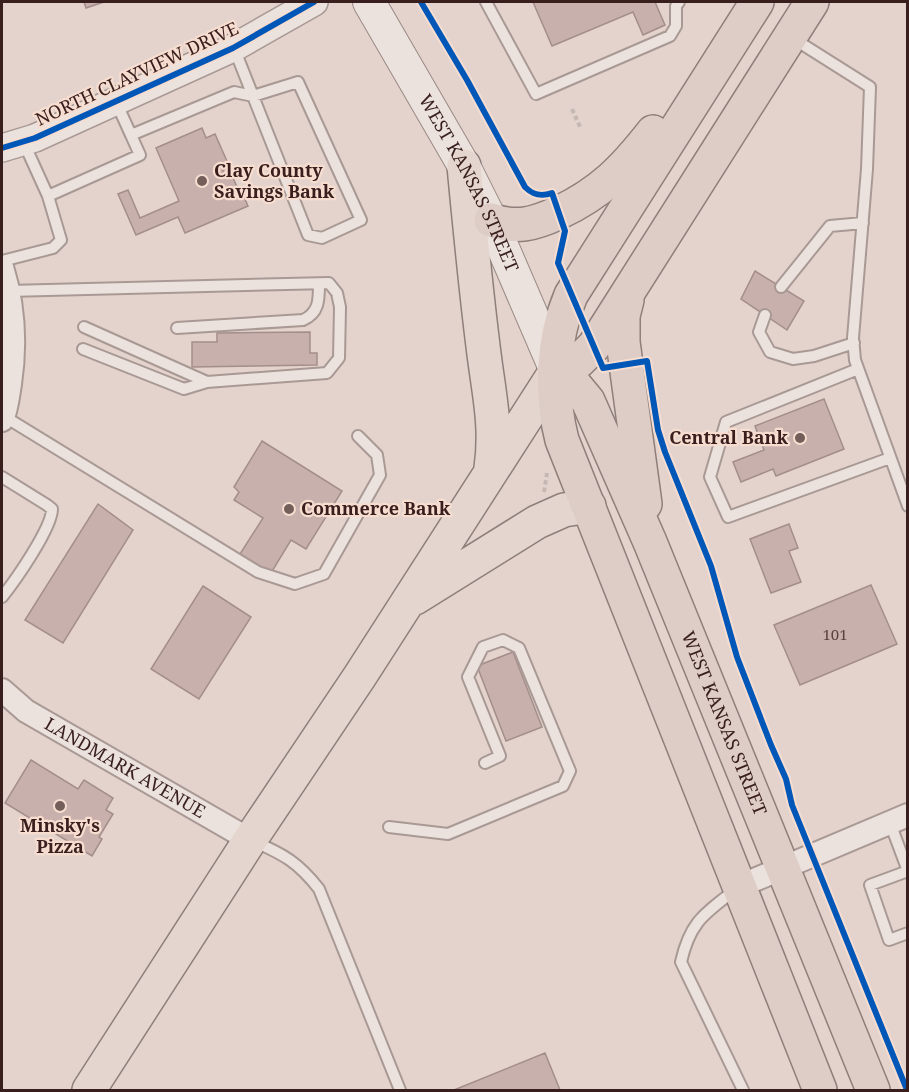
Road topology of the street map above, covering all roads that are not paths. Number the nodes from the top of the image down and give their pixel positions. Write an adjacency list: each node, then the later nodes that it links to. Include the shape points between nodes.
1 (314, 2): 8 (street, NORTH CLAYVIEW DRIVE)
2 (369, 2): 14 (main road, WEST KANSAS STREET)
3 (486, 2): 4 (lane, via 536,94 670,36 676,26)
4 (679, 2)
5 (812, 2): 7 (highway)
6 (751, 6): 9 (highway)
7 (790, 36): 17 (lane, via 870,87); 22 (highway)
8 (233, 48): 10 (lane); 11 (street, NORTH CLAYVIEW DRIVE)
9 (709, 76): 16 (highway, via 668,114 618,174 590,197 530,225 510,226); 30 (highway, via 571,295 560,326)
10 (252, 96): 10 (lane, via 308,235 322,237 361,220 298,82); 12 (lane, via 234,92)
11 (115, 101): 12 (lane); 13 (street, NORTH CLAYVIEW DRIVE)
12 (131, 135): 15 (lane, via 140,155)
13 (12, 145): 15 (lane)
14 (464, 166): 16 (main road, WEST KANSAS STREET); 35 (main road, via 493,413)
15 (48, 196): 18 (lane, via 61,240 53,248)
16 (491, 220): 30 (main road, WEST KANSAS STREET)
17 (863, 223): 21 (lane, via 830,226); 27 (lane)
18 (2, 261)
19 (2, 267): 23 (street)
20 (324, 283): 23 (lane); 26 (lane, via 312,316 303,320); 31 (lane, via 337,293 340,307 339,358 327,373)
21 (784, 283)
22 (631, 287): 30 (highway, via 594,346 579,361); 39 (highway, via 623,316 623,342)
23 (7, 302): 32 (street, via 14,329 14,360)
24 (765, 315): 27 (lane, via 759,332 770,352 793,359)
25 (84, 327): 31 (lane)
26 (177, 328)
27 (854, 343): 29 (lane)
28 (83, 349): 31 (lane, via 184,389)
29 (858, 369): 34 (lane); 34 (lane, via 726,422 710,477 728,517)
30 (556, 371): 35 (main road); 37 (highway, WEST KANSAS STREET, via 562,440); 39 (highway, WEST KANSAS STREET, via 588,401)
31 (207, 382)
32 (2, 417): 33 (lane, via 258,572 295,584 324,574 380,475 378,455)
33 (358, 436)
34 (890, 458): 38 (lane)
35 (490, 473): 41 (main road)
36 (2, 477): 40 (lane, via 51,508 52,515)
37 (589, 506): 41 (main road, via 564,510 537,522); 49 (highway, WEST KANSAS STREET)
38 (908, 506)
39 (650, 542): 47 (highway, WEST KANSAS STREET)
40 (2, 597)
41 (406, 604): 46 (main road)
42 (2, 690): 46 (street, LANDMARK AVENUE, via 26,711)
43 (486, 763): 45 (lane, via 500,756 468,677 483,647 503,640 519,648 570,771 563,786 448,834)
44 (899, 819): 47 (street); 48 (lane)
45 (389, 827)
46 (250, 840): 51 (main road); 52 (lane, via 287,856 318,889)
47 (782, 868): 49 (street); 55 (highway, WEST KANSAS STREET)
48 (908, 871): 50 (lane, via 870,885 889,940)
49 (740, 886): 53 (lane, via 702,915 685,942 681,962); 54 (highway, WEST KANSAS STREET)
50 (908, 933)
51 (89, 1090)
52 (399, 1090)
53 (743, 1090)
54 (820, 1090)
55 (873, 1090)

